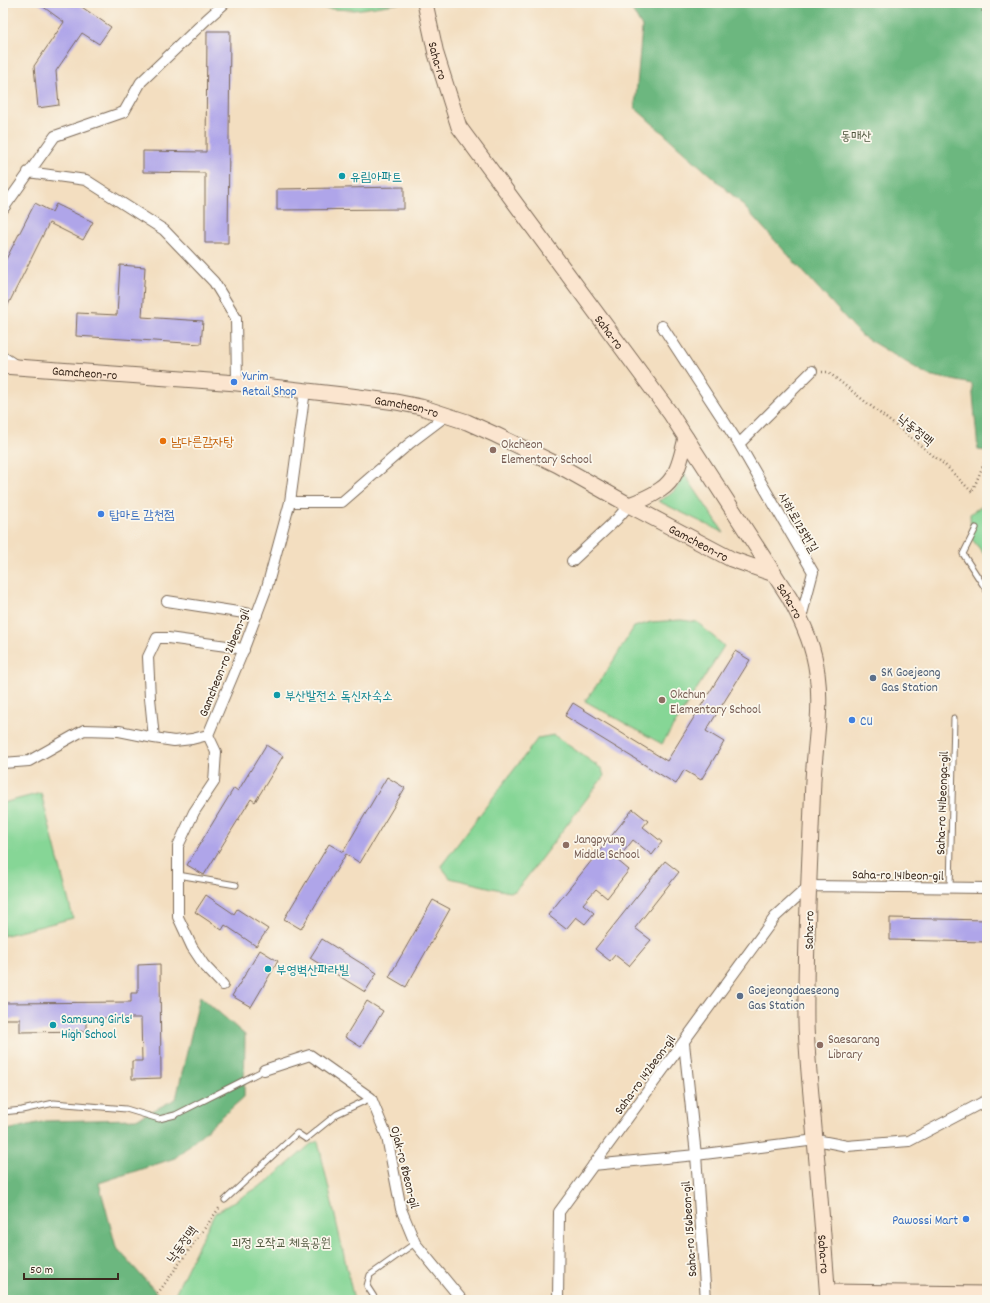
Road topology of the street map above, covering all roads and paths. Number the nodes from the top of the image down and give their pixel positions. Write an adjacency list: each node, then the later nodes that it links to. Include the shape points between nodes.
1 (226, 3): 5 (street, via 141,82 124,112 54,136)
2 (425, 3): 15 (street, Saha-ro, via 436,54 460,127)
3 (979, 3): 4 (path)
4 (987, 21)
5 (28, 172): 6 (street); 12 (street, via 86,180 164,230 214,282 236,318)
6 (3, 209)
7 (662, 326): 16 (street, 사하로125번길)
8 (3, 357): 10 (street)
9 (3, 366): 10 (street, Gamcheon-ro)
10 (20, 368): 12 (street, Gamcheon-ro)
11 (812, 371): 16 (street); 17 (path, 낙동정맥, via 828,372 945,465 972,492)
12 (237, 383): 13 (street, Gamcheon-ro)
13 (305, 390): 14 (street, Gamcheon-ro, via 396,402); 18 (street, Gamcheon-ro 21beon-gil)
14 (447, 415): 18 (street, via 410,443 342,502); 19 (street, Gamcheon-ro, via 488,431 558,465)
15 (686, 438): 19 (street, via 676,474 661,490); 22 (street, Saha-ro)
16 (738, 444): 26 (street, 사하로125번길, via 813,572)
17 (987, 456)
18 (290, 502): 25 (street, Gamcheon-ro 21beon-gil)
19 (630, 506): 21 (street); 22 (street, Gamcheon-ro, via 731,559)
20 (976, 528): 23 (lane, via 963,554)
21 (572, 561)
22 (774, 574): 26 (street, Saha-ro)
23 (987, 591)
24 (167, 601): 25 (street)
25 (257, 615): 27 (street, Gamcheon-ro 21beon-gil)
26 (801, 618): 34 (street, Saha-ro, via 814,655 818,690)
27 (244, 650): 29 (street, Gamcheon-ro 21beon-gil); 30 (street, via 157,638 148,658)
28 (954, 718): 35 (lane, Saha-ro 141beonga-gil)
29 (208, 735): 30 (street, Gamcheon-ro 21beon-gil, via 192,740); 32 (street, via 216,752 214,782 194,812 178,846)
30 (154, 738): 31 (street, Gamcheon-ro 21beon-gil, via 119,731 84,730 29,761)
31 (3, 763)
32 (178, 875): 33 (lane); 37 (street, via 178,917 192,947 204,965)
33 (236, 885)
34 (808, 886): 35 (street, Saha-ro 141beon-gil); 38 (street, Saha-ro 142beon-gil, via 774,916); 43 (street, Saha-ro, via 807,1060)
35 (950, 888): 36 (street, Saha-ro 141beon-gil)
36 (987, 888)
37 (223, 985)
38 (684, 1043): 44 (street, Saha-ro 156beon-gil); 45 (street, Saha-ro 142beon-gil)
39 (264, 1070): 40 (street, via 310,1056); 42 (lane, via 174,1115 159,1119 126,1109 54,1103)
40 (371, 1098): 46 (lane, via 337,1114 306,1139 297,1133); 47 (street, Ojak-ro 8beon-gil, via 387,1137 401,1209)
41 (987, 1100): 43 (street, via 909,1140 848,1146)
42 (3, 1112)
43 (816, 1140): 44 (street); 49 (street, Saha-ro)
44 (696, 1155): 45 (street); 54 (street, Saha-ro 156beon-gil)
45 (593, 1165): 53 (street, Saha-ro 142beon-gil, via 559,1212)
46 (225, 1200): 50 (path, 낙동정맥)
47 (415, 1243): 51 (lane, via 370,1275 368,1286); 52 (street, Ojak-ro 8beon-gil)
48 (987, 1294): 49 (street)
49 (828, 1296)
50 (152, 1300)
51 (376, 1300)
52 (462, 1300)
53 (558, 1300)
54 (706, 1300)

